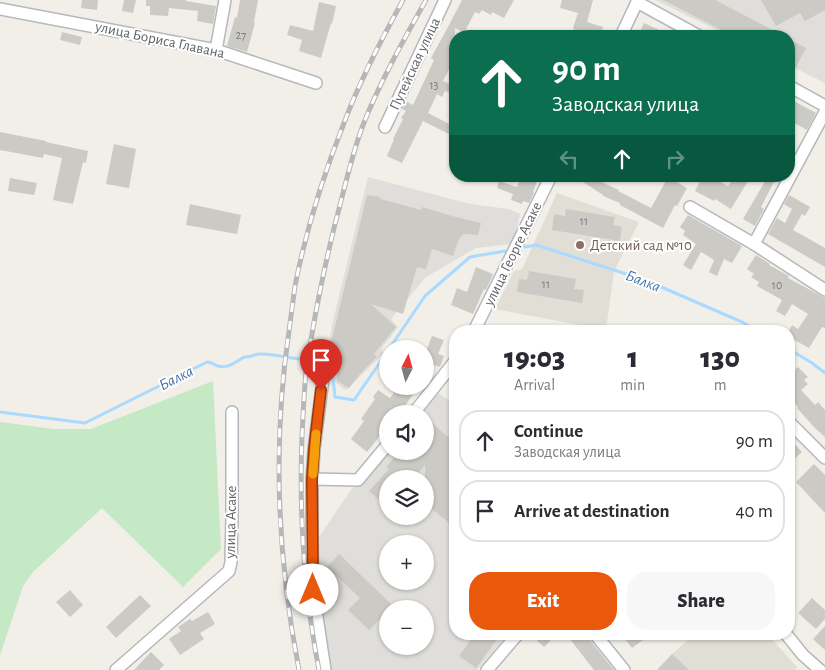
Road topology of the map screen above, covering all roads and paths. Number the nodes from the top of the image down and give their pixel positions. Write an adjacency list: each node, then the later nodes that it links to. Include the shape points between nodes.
1 (225, 0): 7 (street)
2 (445, 0): 12 (street, Путейская улица)
3 (638, 1): 5 (street); 6 (street)
4 (0, 9): 7 (street, улица Бориса Главана)
5 (623, 30)
6 (689, 30)
7 (216, 50): 8 (street, улица Бориса Главана)
8 (316, 83)
9 (795, 89): 10 (street)
10 (825, 106)
11 (825, 112): 13 (street)
12 (385, 127)
13 (795, 168)
14 (548, 182): 19 (street, улица Георге Асаке)
15 (787, 182): 17 (street)
16 (690, 207): 17 (street)
17 (754, 244): 18 (street)
18 (825, 290)
19 (477, 325)
20 (449, 368): 22 (street)
21 (324, 371): 27 (street)
22 (420, 405)
23 (232, 412): 31 (street, улица Асаке, via 229,571)
24 (795, 428): 26 (street)
25 (379, 455): 27 (street, via 358,480)
26 (825, 458)
27 (312, 479): 32 (street, via 313,590)
28 (513, 640): 33 (street)
29 (600, 640): 34 (street)
30 (791, 640): 35 (street)
31 (116, 670)
32 (325, 670)
33 (487, 670)
34 (624, 670)
35 (820, 670)

